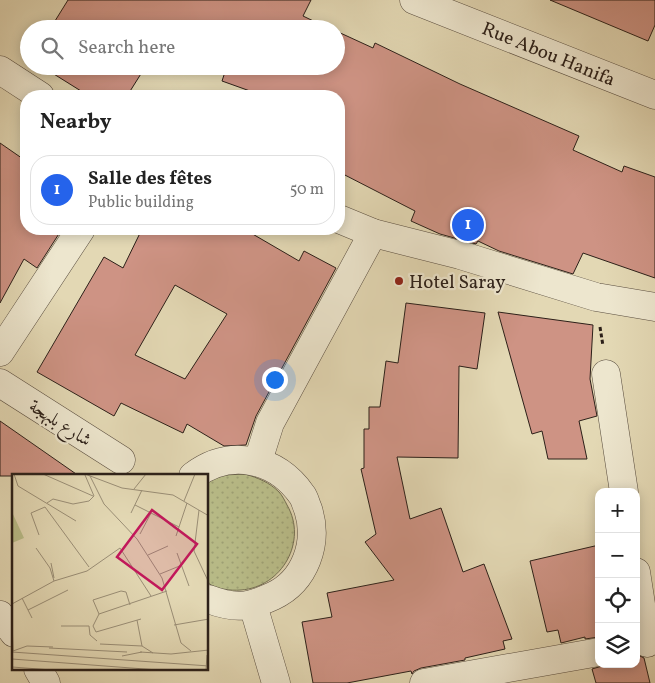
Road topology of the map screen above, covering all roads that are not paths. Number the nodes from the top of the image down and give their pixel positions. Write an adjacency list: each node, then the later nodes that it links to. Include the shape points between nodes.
1 (414, 0): 4 (street, Rue Abou Hanifa)
2 (0, 70): 3 (street)
3 (31, 90)
4 (655, 95)
5 (345, 222): 6 (street)
6 (373, 234): 8 (street, via 460,255 596,297); 13 (street, via 270,423)
7 (77, 235): 9 (street)
8 (655, 308)
9 (0, 352)
10 (606, 374): 15 (street)
11 (0, 383): 12 (street, شارع بلبهجة)
12 (121, 460)
13 (258, 461): 14 (street, via 217,462); 18 (street, via 280,471 303,496 312,520 311,546 302,571 285,590)
14 (196, 474)
15 (623, 488)
16 (637, 578): 21 (street)
17 (209, 599): 18 (street, via 226,606)
18 (253, 605): 25 (street)
19 (0, 615): 20 (street)
20 (12, 630)
21 (646, 644)
22 (595, 653): 26 (street)
23 (39, 670): 24 (street)
24 (46, 683)
25 (276, 683)
26 (424, 683)

